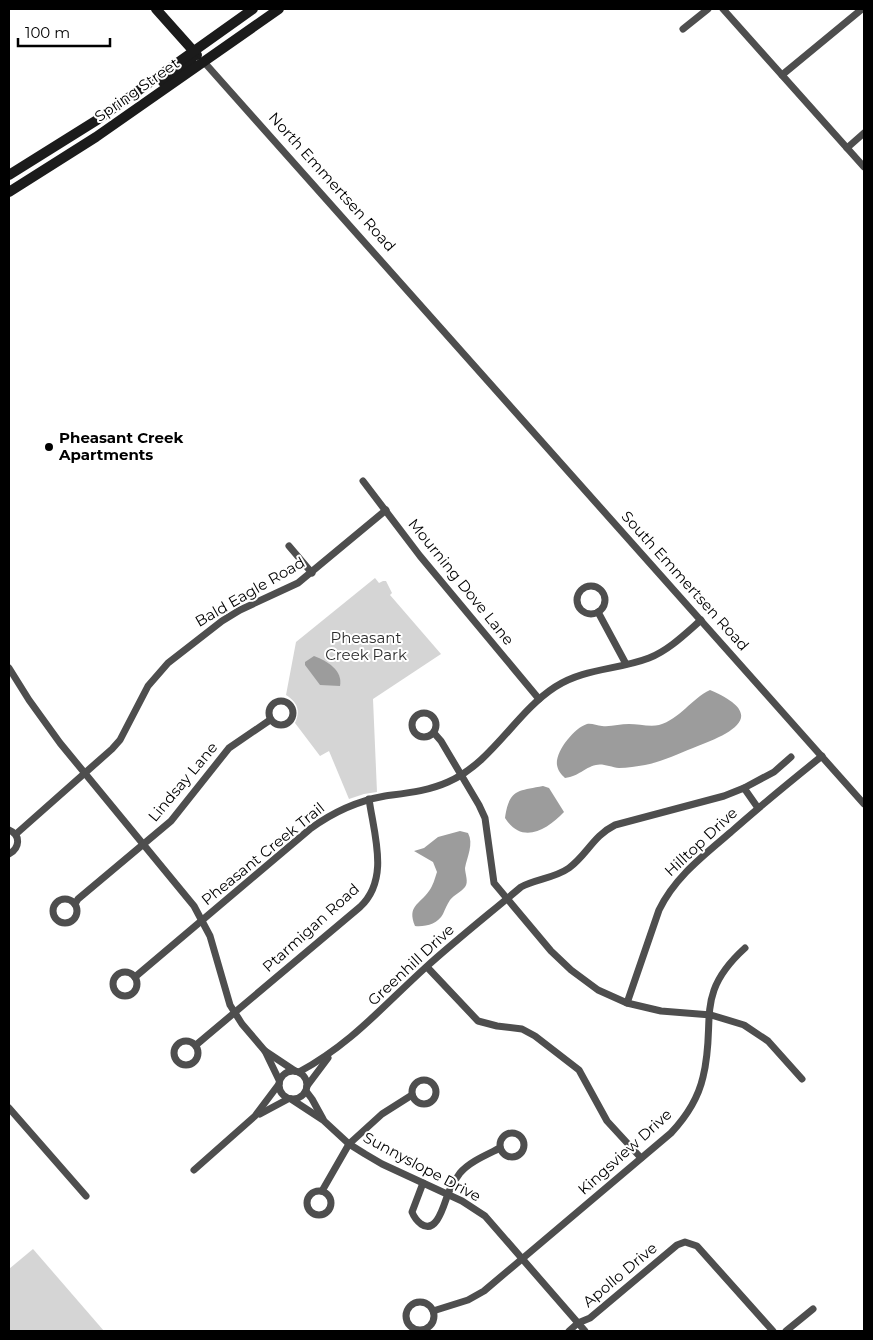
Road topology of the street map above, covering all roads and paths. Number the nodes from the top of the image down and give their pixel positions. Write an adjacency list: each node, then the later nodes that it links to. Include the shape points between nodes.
1 (156, 9): 10 (main road, North Emmertsen Road)
2 (253, 9): 10 (main road, Spring Street)
3 (257, 9): 11 (main road, via 209,49 204,55)
4 (280, 9): 8 (main road, Spring Street)
5 (708, 9): 9 (street)
6 (723, 9): 12 (street)
7 (862, 9): 12 (street)
8 (268, 12): 11 (main road, Spring Street)
9 (683, 29)
10 (194, 51): 11 (main road, North Emmertsen Road); 13 (main road, Spring Street); 14 (main road, via 191,62 144,97)
11 (204, 62): 14 (main road, Spring Street); 20 (street, North Emmertsen Road)
12 (782, 75): 16 (street)
13 (132, 95): 14 (main road); 18 (main road, Spring Street)
14 (140, 106): 19 (main road, Spring Street, via 96,138)
15 (864, 134): 16 (street)
16 (847, 148): 17 (street)
17 (864, 167)
18 (9, 175)
19 (9, 192)
20 (485, 376): 26 (street, South Emmertsen Road)
21 (363, 481): 22 (street, Mourning Dove Lane)
22 (386, 510): 24 (street, Bald Eagle Road); 29 (street, Mourning Dove Lane, via 420,556)
23 (289, 546): 24 (street)
24 (312, 573): 34 (street, Bald Eagle Road, via 222,621 168,663 148,686 119,741)
25 (598, 612): 25 (street, via 605,600 602,592 591,586 582,589 577,597 578,606 584,612); 27 (street)
26 (701, 620): 27 (street, Pheasant Creek Trail, via 661,652); 32 (street, South Emmertsen Road)
27 (626, 664): 29 (street, Pheasant Creek Trail, via 572,678)
28 (9, 668): 34 (street)
29 (539, 699): 35 (street, Pheasant Creek Trail)
30 (270, 720): 42 (street, Lindsay Lane, via 229,748 181,810)
31 (434, 733): 35 (street)
32 (822, 756): 38 (street, South Emmertsen Road); 39 (street, Hilltop Drive)
33 (791, 757): 36 (street, Greenhill Drive, via 774,772)
34 (85, 775): 41 (street, Bald Eagle Road); 42 (street)
35 (462, 776): 37 (street, Pheasant Creek Trail, via 423,790); 44 (street, via 485,818 494,883)
36 (744, 788): 39 (street); 44 (street, Greenhill Drive, via 615,825 603,831 568,869 521,887)
37 (369, 799): 46 (street, Pheasant Creek Trail, via 320,822); 51 (street, Ptarmigan Road, via 378,869 370,897)
38 (864, 804)
39 (758, 808): 50 (street, Hilltop Drive, via 688,868 672,888 659,910)
40 (9, 830): 41 (street)
41 (16, 834): 43 (street, via 17,846)
42 (144, 845): 45 (street, Lindsay Lane); 46 (street)
43 (9, 854)
44 (507, 898): 48 (street, Greenhill Drive); 50 (street, via 571,970 598,990)
45 (75, 904)
46 (203, 920): 49 (street, Pheasant Creek Trail); 51 (street)
47 (745, 948): 52 (street, Kingsview Drive, via 720,977 712,993)
48 (427, 967): 55 (street, Greenhill Drive, via 380,1013); 67 (street, via 478,1021 535,1036 578,1070 607,1121)
49 (135, 977)
50 (627, 1003): 52 (street, via 660,1011)
51 (235, 1013): 53 (street, Ptarmigan Road); 54 (street)
52 (708, 1014): 57 (street, via 732,1020 756,1032); 67 (street, Kingsview Drive, via 704,1076 696,1099 671,1133)
53 (196, 1045)
54 (265, 1051): 56 (street); 58 (street)
55 (334, 1051): 56 (street, Greenhill Drive); 59 (street, Greenhill Drive)
56 (297, 1071): 58 (street, via 284,1074); 59 (street, via 305,1078)
57 (802, 1079)
58 (279, 1082): 61 (street, via 282,1094); 63 (street)
59 (307, 1088): 61 (street, via 299,1098); 64 (street, Sunnyslope Drive)
60 (412, 1095): 65 (street, via 378,1117)
61 (289, 1099): 63 (street); 64 (street, Sunnyslope Drive)
62 (9, 1108): 72 (street)
63 (255, 1116): 68 (street)
64 (323, 1120): 65 (street, Sunnyslope Drive)
65 (349, 1144): 69 (street, Sunnyslope Drive); 70 (street)
66 (500, 1148): 71 (street, via 461,1171)
67 (641, 1158): 73 (street, Kingsview Drive)
68 (194, 1170)
69 (423, 1183): 71 (street, Sunnyslope Drive); 71 (street, via 412,1212 424,1226 430,1227 435,1223)
70 (322, 1191)
71 (448, 1194): 73 (street, Sunnyslope Drive, via 485,1216)
72 (86, 1196)
73 (522, 1259): 75 (street, Kingsview Drive, via 484,1291); 76 (street, Sunnyslope Drive)
74 (813, 1309): 80 (street)
75 (434, 1311)
76 (578, 1323): 77 (street, Apollo Drive); 78 (street, Sunnyslope Drive); 79 (street, Apollo Drive, via 590,1318 677,1245 690,1242)
77 (569, 1331)
78 (585, 1331)
79 (773, 1331)
80 (786, 1331)

